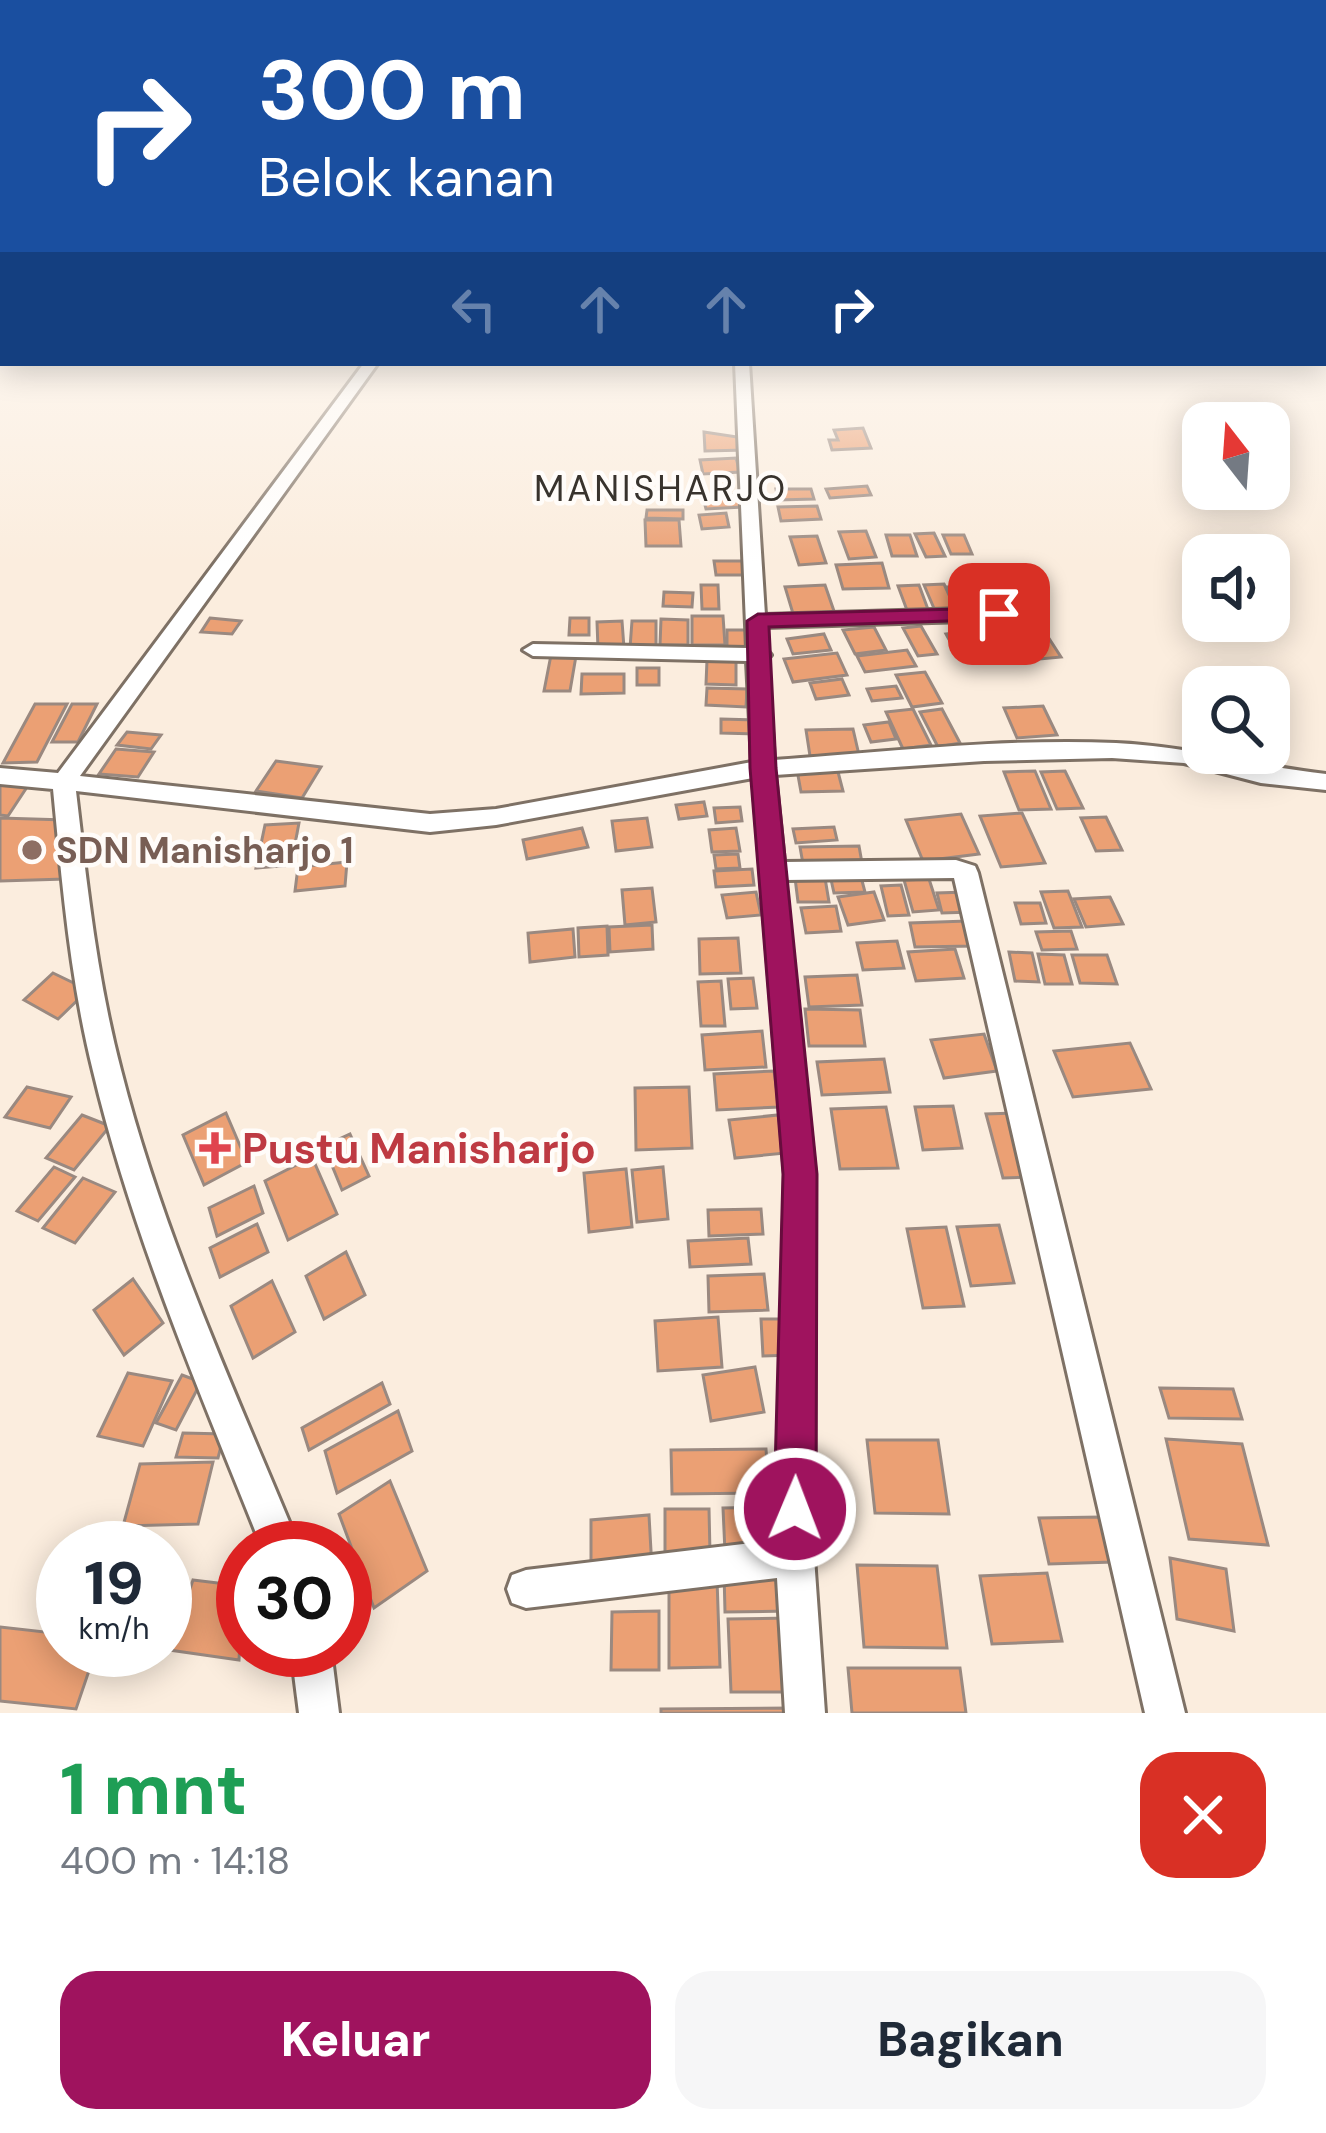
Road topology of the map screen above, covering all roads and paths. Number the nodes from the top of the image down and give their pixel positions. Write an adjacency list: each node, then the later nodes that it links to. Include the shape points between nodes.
1 (341, 404): 9 (street)
2 (745, 404): 4 (street)
3 (999, 614): 4 (street)
4 (758, 621): 6 (street)
5 (533, 650): 6 (street)
6 (760, 655): 7 (street)
7 (763, 768): 9 (street, via 430,823); 10 (street, via 1112,750); 11 (street)
8 (0, 776): 9 (street)
9 (64, 782): 12 (street, via 78,916 116,1106 192,1331)
10 (1326, 782)
11 (775, 871): 13 (street, via 800,1174); 18 (street, via 966,873)
12 (270, 1521)
13 (795, 1557): 14 (street); 17 (street)
14 (526, 1589)
15 (314, 1677): 16 (street)
16 (319, 1713)
17 (805, 1713)
18 (1165, 1713)

